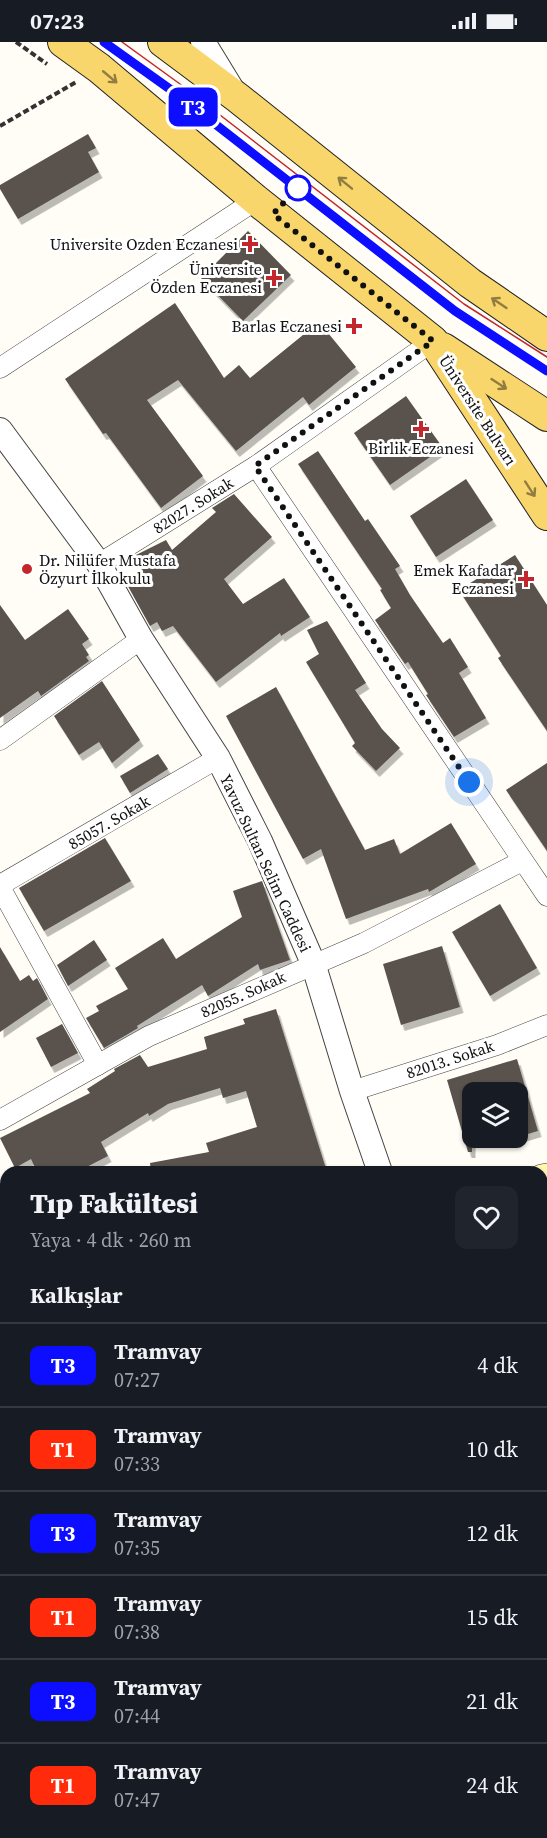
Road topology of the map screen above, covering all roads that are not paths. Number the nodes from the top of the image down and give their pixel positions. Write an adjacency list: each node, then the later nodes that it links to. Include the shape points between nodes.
1 (163, 42): 4 (main road)
2 (203, 42): 4 (street)
3 (57, 54): 5 (main road, Üniversite Bulvarı, one-way to 5, via 99,68)
4 (237, 98): 6 (main road, one-way to 4, via 470,283)
5 (256, 200): 7 (main road, Üniversite Bulvarı); 8 (street)
6 (547, 336)
7 (433, 341): 9 (main road, one-way to 9); 11 (street, 82027. Sokak); 12 (main road, Üniversite Bulvarı, one-way to 12)
8 (0, 368)
9 (547, 416)
10 (0, 430): 13 (street, Yavuz Sultan Selim Caddesi)
11 (255, 466): 13 (street, 82027. Sokak); 17 (street)
12 (547, 515)
13 (99, 564): 14 (street, Yavuz Sultan Selim Caddesi)
14 (141, 639): 15 (street); 16 (street, Yavuz Sultan Selim Caddesi)
15 (0, 740)
16 (218, 759): 18 (street, 85057. Sokak); 20 (street, Yavuz Sultan Selim Caddesi, via 260,841)
17 (522, 861): 19 (street); 20 (street, 82055. Sokak, via 363,943)
18 (0, 886): 22 (street)
19 (547, 896)
20 (313, 963): 22 (street, 82055. Sokak, via 149,1036); 23 (street, Yavuz Sultan Selim Caddesi)
21 (547, 1025): 23 (street, 82013. Sokak)
22 (98, 1065): 24 (street, 82055. Sokak)
23 (352, 1091): 25 (street, Yavuz Sultan Selim Caddesi)
24 (0, 1120)
25 (378, 1166)

